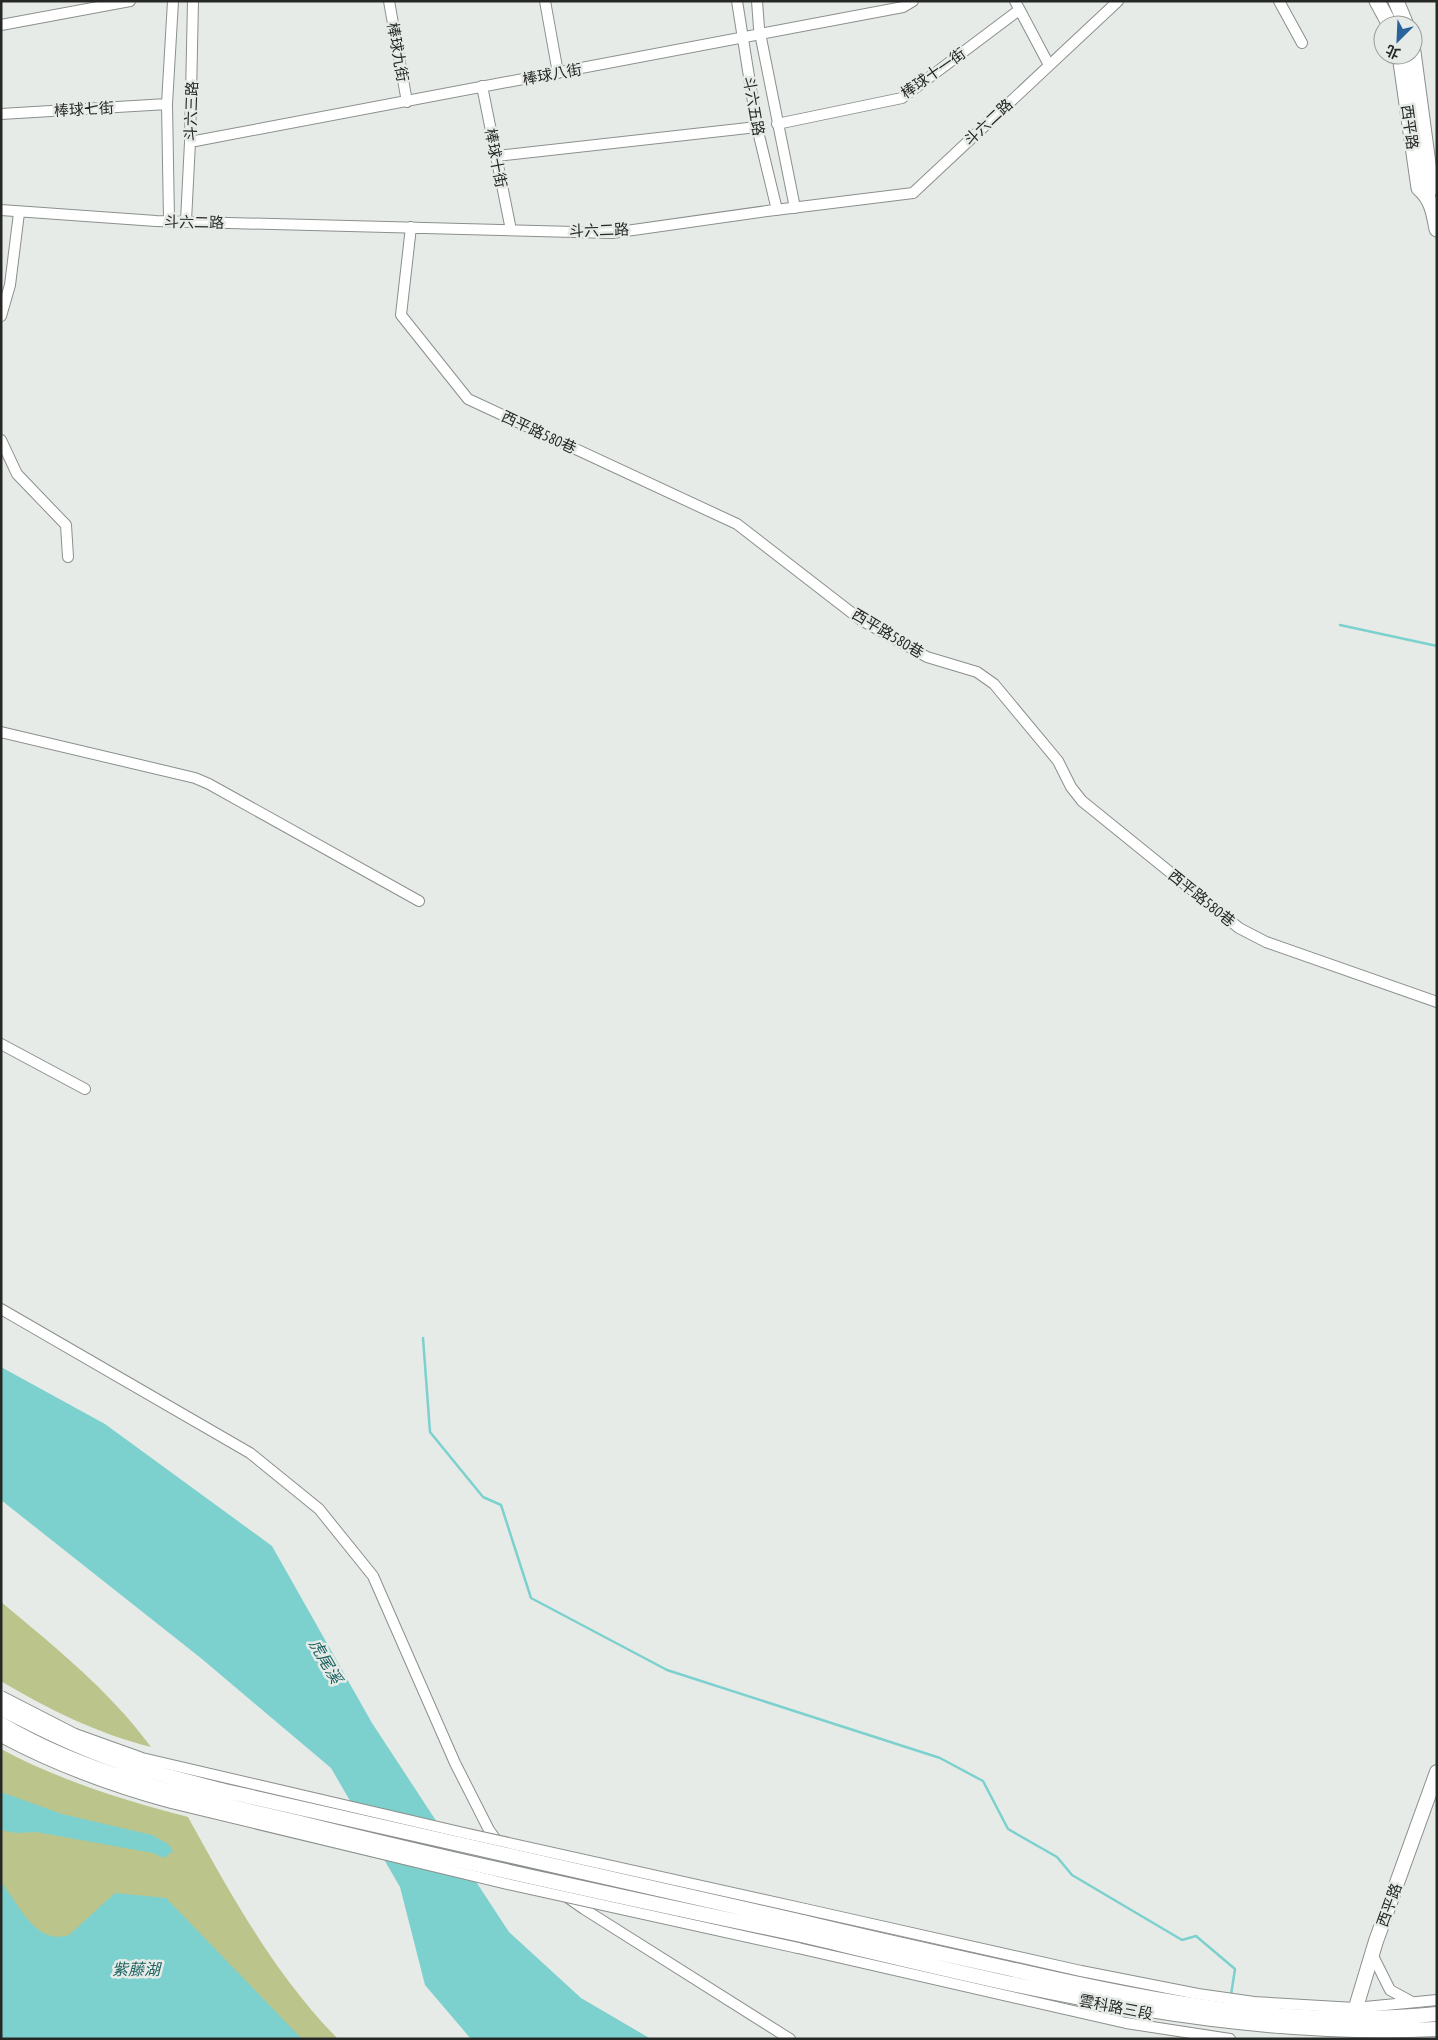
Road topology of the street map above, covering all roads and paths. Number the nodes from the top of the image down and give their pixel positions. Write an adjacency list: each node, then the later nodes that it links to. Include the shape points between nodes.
1 (130, 1): 17 (street)
2 (173, 1): 27 (street, 斗六三路)
3 (193, 1): 31 (street, 斗六三路)
4 (389, 1): 26 (street, 棒球九街)
5 (545, 1): 24 (street)
6 (737, 1): 19 (street, 斗六五路)
7 (756, 1): 18 (street, 斗六五路)
8 (913, 1): 18 (street, 棒球八街, via 903,7)
9 (1118, 1): 14 (street, 斗六二路)
10 (1279, 1): 20 (street)
11 (1377, 1): 15 (main road)
12 (1396, 1): 16 (main road)
13 (1017, 6): 21 (street); 29 (street, 棒球十一街, via 902,98)
14 (1107, 6): 21 (street, 斗六二路)
15 (1385, 15)
16 (1402, 15)
17 (1, 25)
18 (760, 35): 19 (street, 棒球八街); 29 (street, 斗六五路)
19 (742, 37): 24 (street, 棒球八街); 30 (street, 斗六五路)
20 (1302, 43)
21 (1048, 65): 34 (street, 斗六二路, via 913,194)
22 (1401, 65): 33 (main road, 西平路, via 1419,188)
23 (1415, 65): 33 (main road, 西平路)
24 (558, 73): 25 (street, 棒球八街)
25 (482, 86): 26 (street, 棒球八街); 32 (street, 棒球十街)
26 (407, 102): 31 (street, 棒球八街)
27 (167, 104): 28 (street, 棒球七街); 38 (street, 斗六三路)
28 (1, 114)
29 (777, 124): 34 (street, 斗六五路)
30 (757, 127): 32 (street); 36 (street, 斗六五路)
31 (190, 142): 39 (street, 斗六三路)
32 (496, 156): 42 (street, 棒球十街)
33 (1431, 200): 41 (main road, 西平路)
34 (795, 208): 36 (street, 斗六二路)
35 (1, 210): 37 (street, 斗六二路)
36 (777, 210): 42 (street, 斗六二路, via 612,233)
37 (19, 213): 38 (street, 斗六二路); 43 (street, via 10,285)
38 (169, 220): 39 (street, 斗六二路)
39 (186, 221): 40 (street, 斗六二路)
40 (411, 227): 42 (street, 斗六二路); 48 (street, 西平路580巷, via 401,316 468,399 737,524 861,620 927,657 983,676 994,684 1058,761 1082,801 1239,928 1266,942)
41 (1437, 229)
42 (511, 230)
43 (1, 316)
44 (1, 440): 45 (street, via 17,474 66,525)
45 (68, 557)
46 (1, 732): 47 (street, via 195,778)
47 (420, 901)
48 (1437, 1002)
49 (1, 1044): 50 (street)
50 (85, 1089)
51 (1, 1309): 66 (street, via 250,1452 319,1509 373,1576 455,1763 489,1830 509,1857 584,1909)
52 (1, 1696): 57 (street, bridge, via 75,1734 142,1758 464,1833)
53 (1, 1708): 57 (main road, bridge, via 32,1725 122,1763 234,1793)
54 (1, 1724): 57 (main road, bridge, via 83,1764 173,1793 468,1864)
55 (1, 1737): 57 (street, bridge, via 26,1751 129,1792 503,1883)
56 (1437, 1772): 58 (main road, 西平路)
57 (802, 1929): 61 (main road, 雲科路三段, via 1136,1996 1258,2014); 64 (main road, 雲科路三段, via 1096,2004); 67 (street, 雲科路三段, via 1126,2023)
58 (1372, 1954): 60 (street, via 1390,1990); 61 (main road, 西平路)
59 (1437, 2000): 60 (street, 雲科路三段)
60 (1413, 2002): 61 (street, 雲科路三段)
61 (1353, 2013): 62 (main road, 雲科路三段); 65 (main road, 西平路)
62 (1437, 2014)
63 (1437, 2029): 65 (main road, 雲科路三段)
64 (1257, 2034): 65 (main road, 雲科路三段)
65 (1347, 2036)
66 (790, 2039)
67 (1230, 2039)

